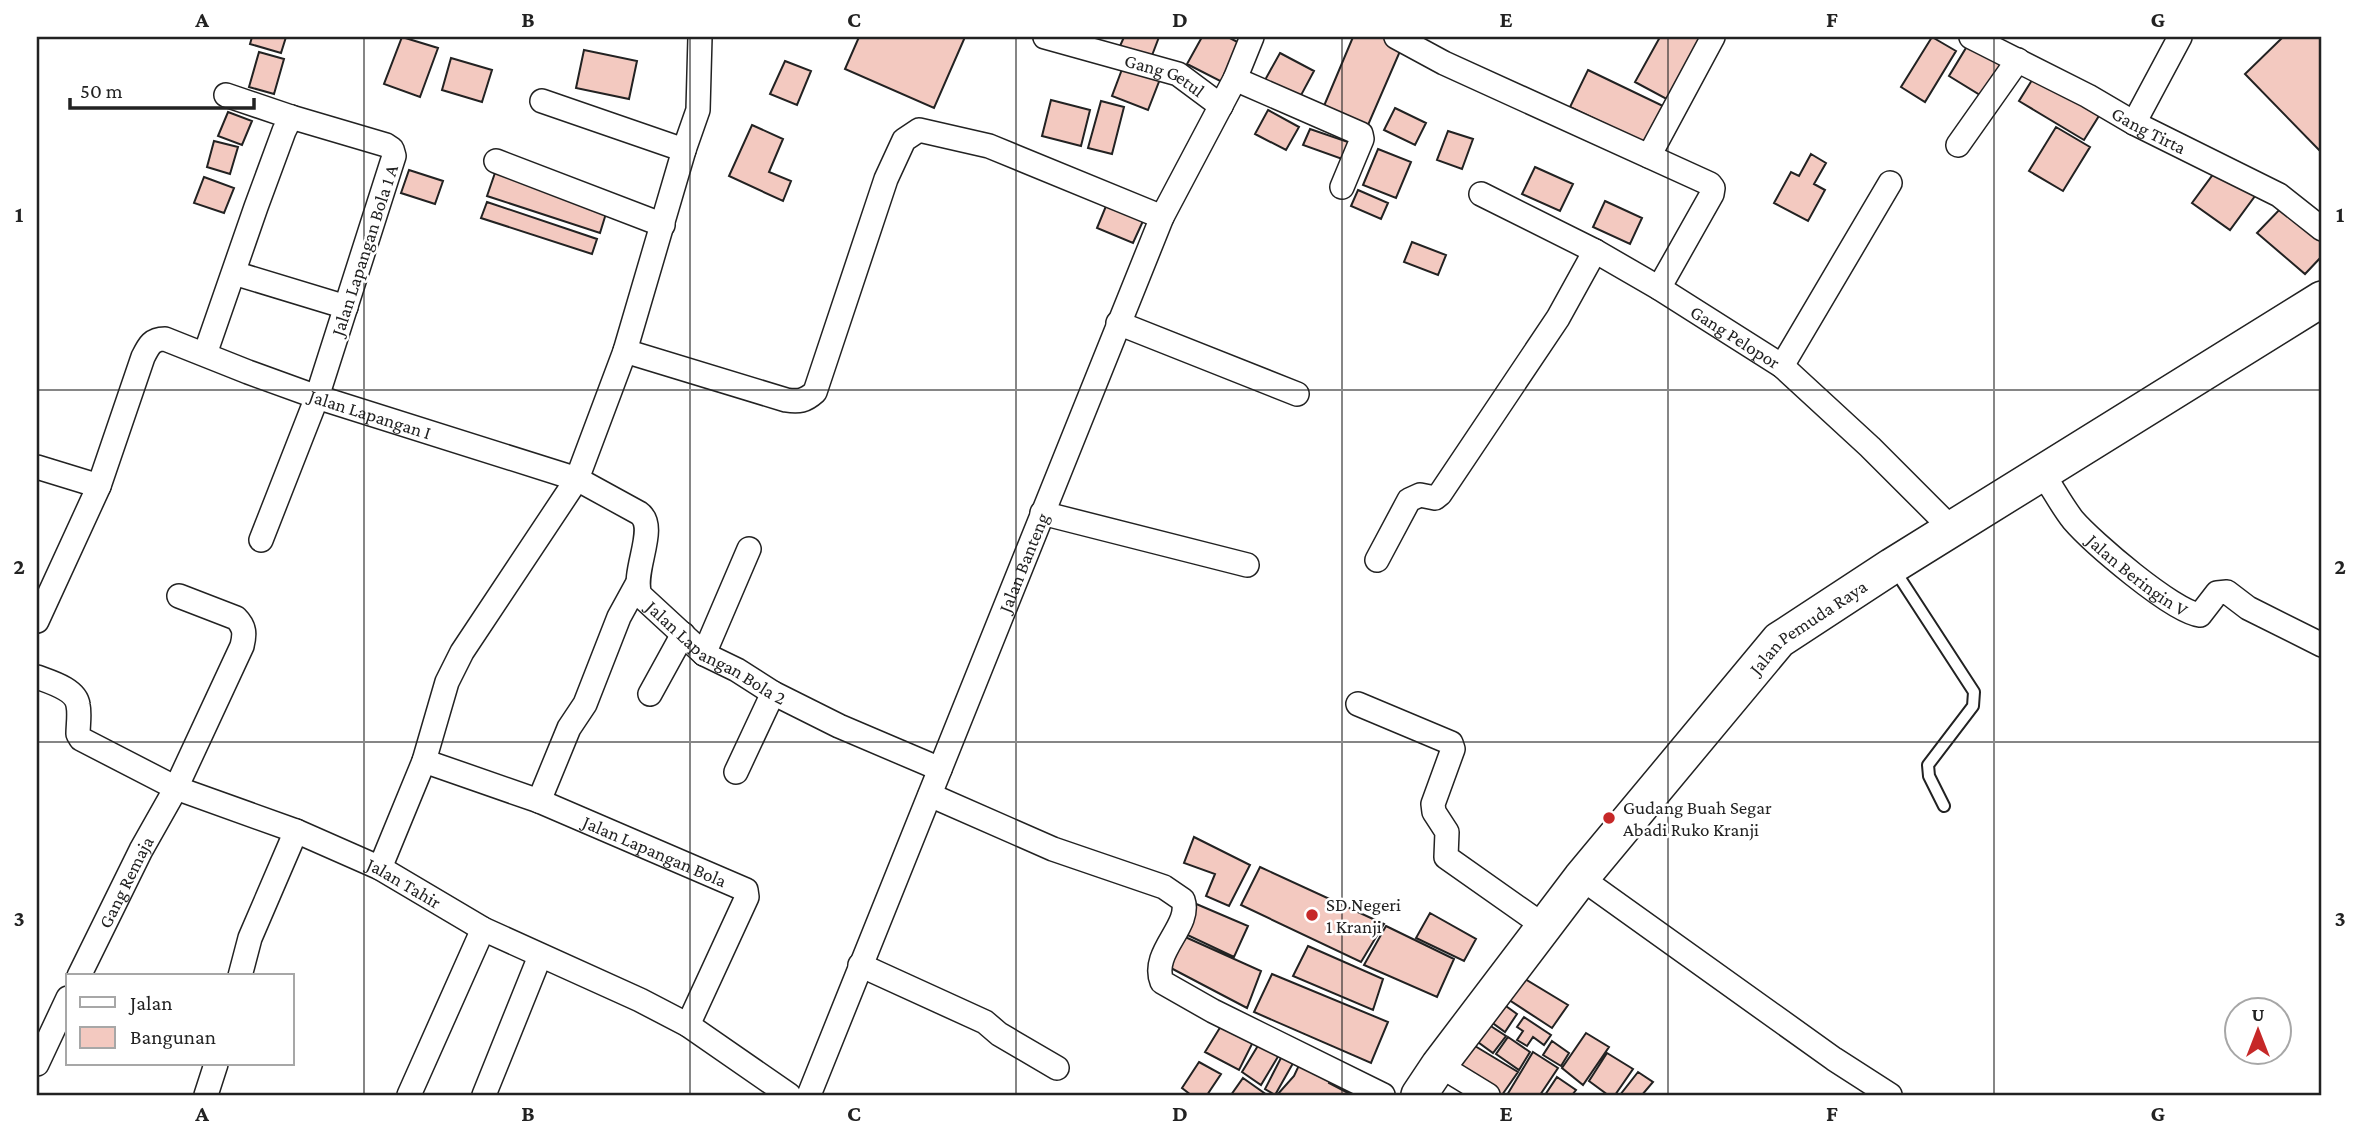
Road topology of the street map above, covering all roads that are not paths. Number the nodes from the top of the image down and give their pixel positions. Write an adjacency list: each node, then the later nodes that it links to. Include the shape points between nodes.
1 (700, 37): 17 (street, via 698,110)
2 (1045, 37): 8 (street, Gang Getul)
3 (1252, 37): 10 (street, Jalan Banteng)
4 (1396, 37): 18 (street)
5 (1713, 37): 18 (street)
6 (1971, 37): 9 (street, Gang Tirta)
7 (2180, 37): 15 (street)
8 (1105, 45): 13 (street, Gang Getul, via 1178,74)
9 (2018, 60): 15 (street, Gang Tirta); 16 (street)
10 (1235, 79): 13 (street, Jalan Banteng); 21 (street, via 1362,134)
11 (226, 95): 14 (street, Jalan Lapangan Bola 1 A)
12 (542, 101): 17 (street)
13 (1221, 106): 23 (street, Jalan Banteng)
14 (291, 117): 27 (street); 29 (street, Jalan Lapangan Bola 1 A, via 392,149 394,156)
15 (2134, 123): 25 (street, Gang Tirta, via 2279,195)
16 (1958, 145)
17 (684, 149): 24 (street)
18 (1649, 156): 28 (street, via 1713,188)
19 (496, 161): 24 (street)
20 (1890, 183): 34 (street)
21 (1342, 187)
22 (1481, 194): 26 (street, Gang Pelopor)
23 (1162, 217): 31 (street, Jalan Banteng); 32 (street, via 989,146 919,130 904,140 886,179 815,392 806,400 786,400)
24 (663, 225): 32 (street)
25 (2322, 229)
26 (1595, 251): 28 (street, Gang Pelopor); 45 (street, via 1558,318 1440,494 1409,500)
27 (234, 273): 29 (street); 33 (street)
28 (1659, 288): 34 (street, Gang Pelopor)
29 (346, 307): 36 (street, Jalan Lapangan Bola 1 A)
30 (2319, 308): 38 (main road, Jalan Pemuda Raya)
31 (1118, 323): 35 (street); 41 (street, Jalan Banteng)
32 (625, 351): 39 (street)
33 (205, 354): 36 (street, Jalan Lapangan I); 40 (street, Jalan Lapangan I, via 166,339 155,339 149,345)
34 (1782, 366): 42 (street, Gang Pelopor)
35 (1297, 394)
36 (317, 397): 39 (street, Jalan Lapangan I); 43 (street, Jalan Lapangan Bola 1 A)
37 (37, 467): 40 (street)
38 (2043, 474): 42 (main road, Jalan Pemuda Raya); 52 (street, Jalan Beringin V, via 2073,519 2105,553 2175,606 2200,615 2217,593 2227,592 2248,608)
39 (577, 479): 48 (street, Jalan Lapangan Bola 2, via 644,517 648,526); 58 (street, via 462,652 447,682)
40 (99, 486): 50 (street)
41 (1042, 513): 46 (street); 59 (street, Jalan Banteng)
42 (1953, 530): 47 (main road, Jalan Pemuda Raya)
43 (261, 540)
44 (749, 549): 53 (street)
45 (1377, 560)
46 (1247, 565)
47 (1892, 566): 64 (lane, via 1974,692 1972,706 1928,765); 67 (main road, Jalan Pemuda Raya, via 1779,640)
48 (636, 586): 51 (street, Jalan Lapangan Bola 2); 63 (street)
49 (179, 596): 61 (street, Gang Remaja, via 236,618 245,633)
50 (37, 621)
51 (683, 634): 53 (street, Jalan Lapangan Bola 2); 56 (street)
52 (2322, 645)
53 (704, 654): 55 (street, Jalan Lapangan Bola 2)
54 (37, 677): 61 (street, Jalan Tahir, via 67,690 78,703 81,738)
55 (773, 693): 59 (street, Jalan Lapangan Bola 2); 60 (street)
56 (649, 694)
57 (1358, 704): 68 (street, via 1451,743 1453,749 1433,804 1447,832 1446,857)
58 (424, 761): 63 (street, Jalan Lapangan Bola); 66 (street)
59 (940, 769): 62 (street, Jalan Banteng)
60 (736, 772)
61 (176, 788): 65 (street, Jalan Tahir); 72 (street, Gang Remaja)
62 (930, 795): 71 (street, Jalan Banteng); 85 (street, via 1178,896 1184,913 1160,963 1162,982)
63 (539, 801): 75 (street, Jalan Lapangan Bola, via 746,890 747,897)
64 (1944, 806)
65 (296, 831): 66 (street, Jalan Tahir); 73 (street, via 250,938)
66 (380, 867): 69 (street, Jalan Tahir)
67 (1581, 878): 68 (main road, Jalan Pemuda Raya); 88 (street)
68 (1544, 926): 77 (main road, Jalan Pemuda Raya)
69 (483, 929): 70 (street, Jalan Tahir); 81 (street)
70 (540, 956): 75 (street, Jalan Tahir); 82 (street)
71 (860, 965): 79 (street, via 985,1022); 84 (street, Jalan Banteng)
72 (80, 974)
73 (241, 974)
74 (66, 1002): 76 (street)
75 (688, 1025): 83 (street, Jalan Tahir)
76 (37, 1064)
77 (1439, 1065): 86 (main road, Jalan Pemuda Raya); 87 (street)
78 (215, 1066): 80 (street)
79 (1057, 1068)
80 (206, 1095)
81 (409, 1095)
82 (484, 1095)
83 (789, 1095)
84 (809, 1095)
85 (1383, 1095)
86 (1419, 1095)
87 (1488, 1095)
88 (1891, 1095)

